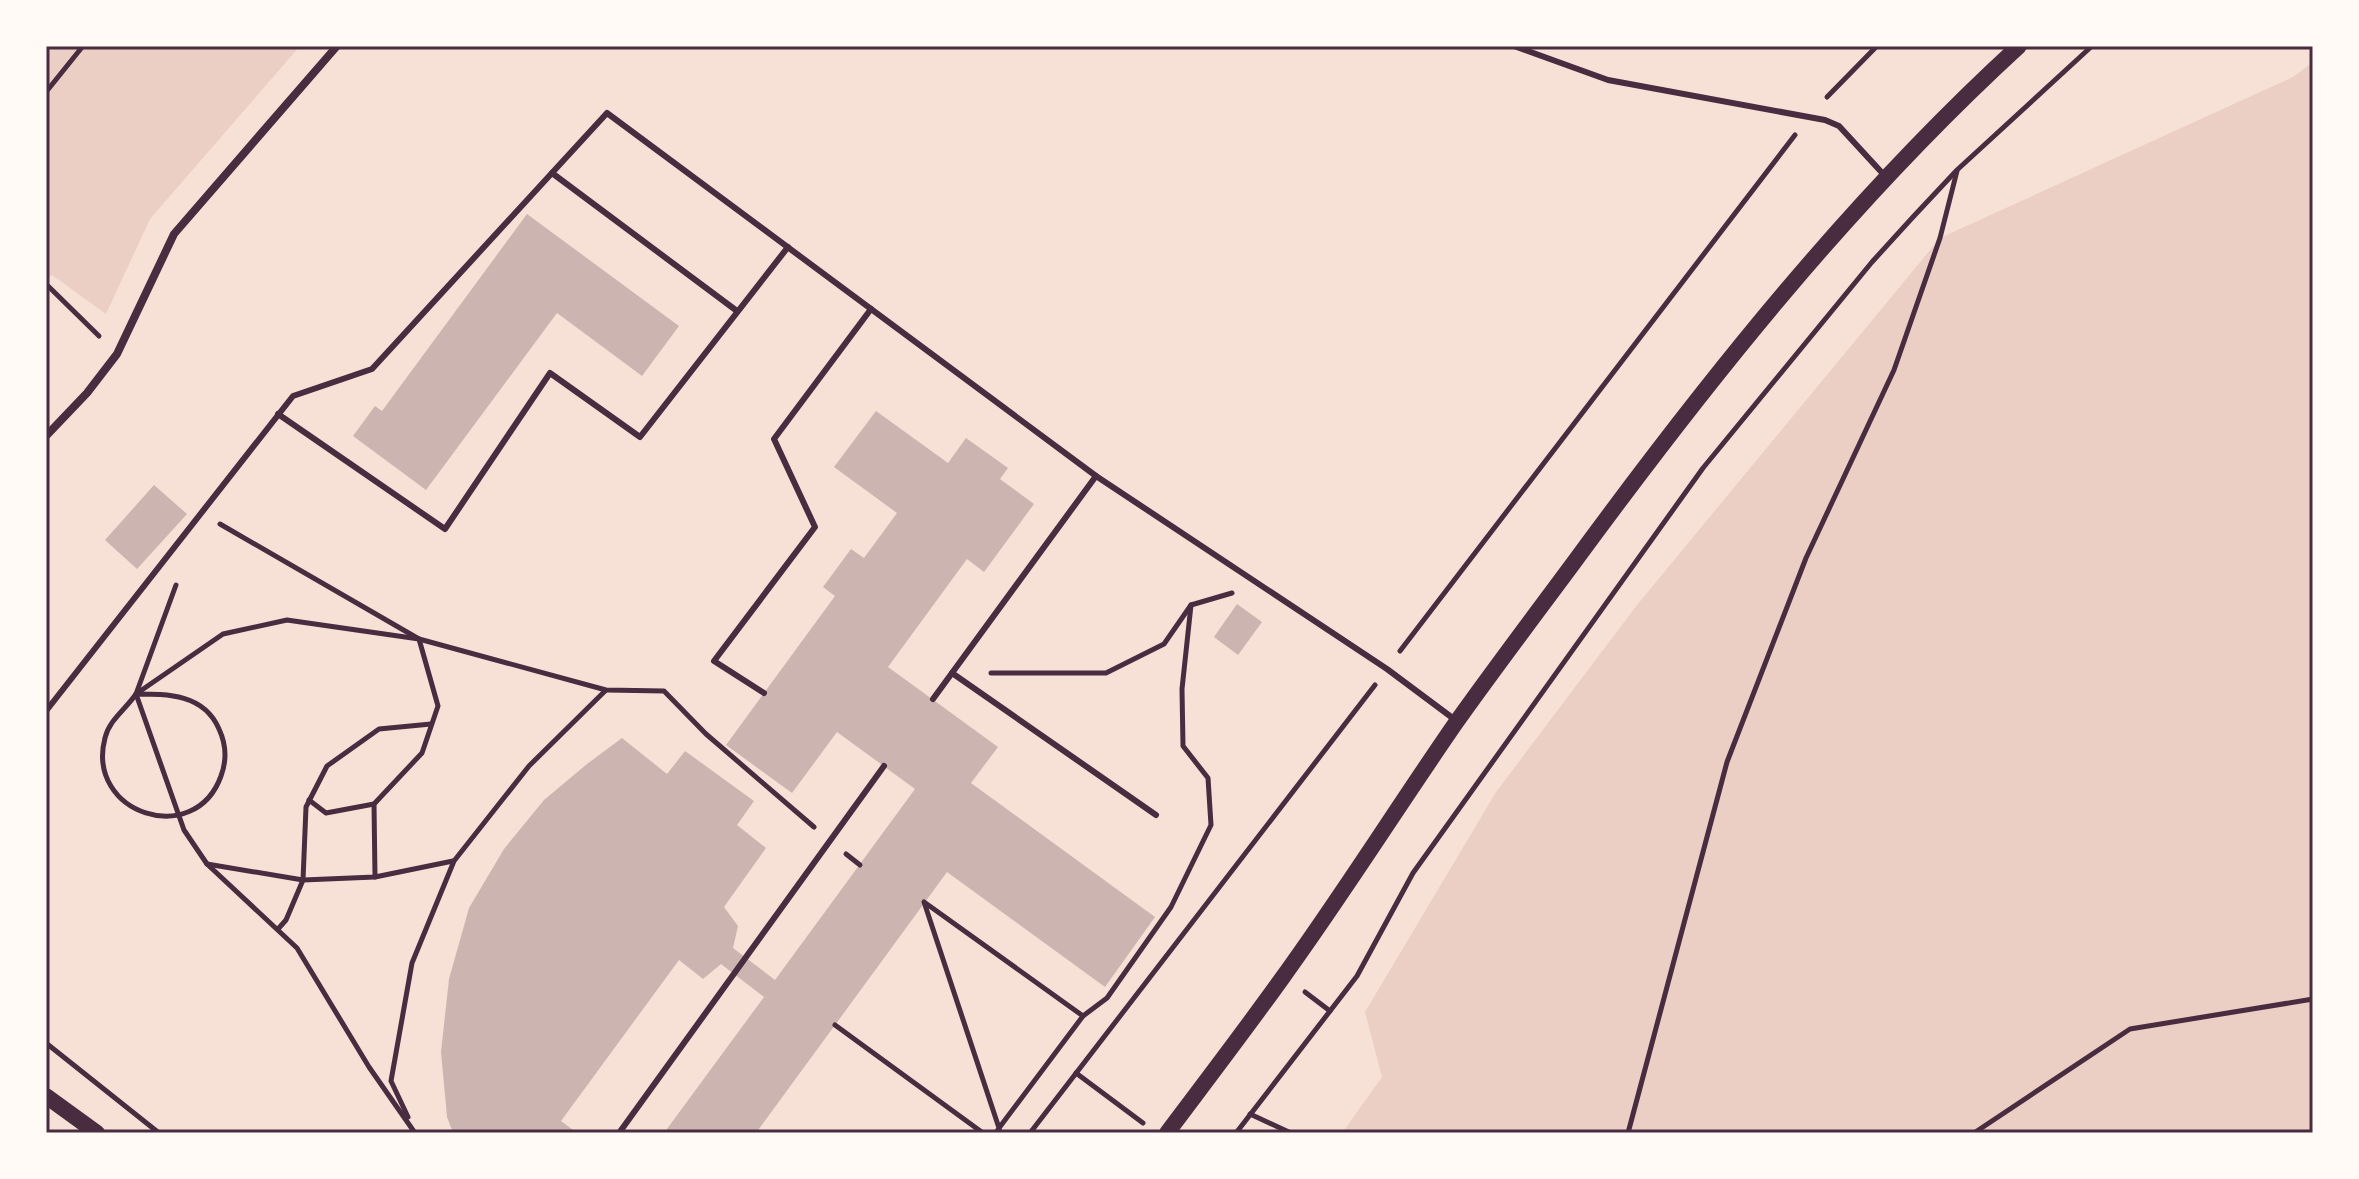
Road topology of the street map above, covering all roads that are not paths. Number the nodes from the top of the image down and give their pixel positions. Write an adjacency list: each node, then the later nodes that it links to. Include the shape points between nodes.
1 (337, 46): 10 (street, via 174,234 117,354)
2 (1514, 46): 5 (lane, via 1608,80 1839,126)
3 (2019, 46): 5 (main road)
4 (552, 173): 6 (lane, via 607,113); 8 (lane); 9 (lane, via 372,369 293,396)
5 (1885, 176): 16 (main road, via 1727,361)
6 (788, 247): 7 (lane); 8 (lane)
7 (871, 309): 11 (lane); 13 (lane, via 774,439 815,527 714,661)
8 (737, 311): 9 (lane, via 640,437 550,373 445,529)
9 (278, 414): 15 (lane)
10 (46, 436)
11 (1096, 476): 12 (lane); 16 (lane)
12 (952, 673): 14 (lane); 18 (lane)
13 (764, 693)
14 (933, 699)
15 (46, 711)
16 (1457, 721): 22 (main road, via 1284,976)
17 (884, 766): 21 (lane)
18 (1156, 815)
19 (46, 1096): 20 (main road)
20 (97, 1133)
21 (619, 1133)
22 (1167, 1133)

